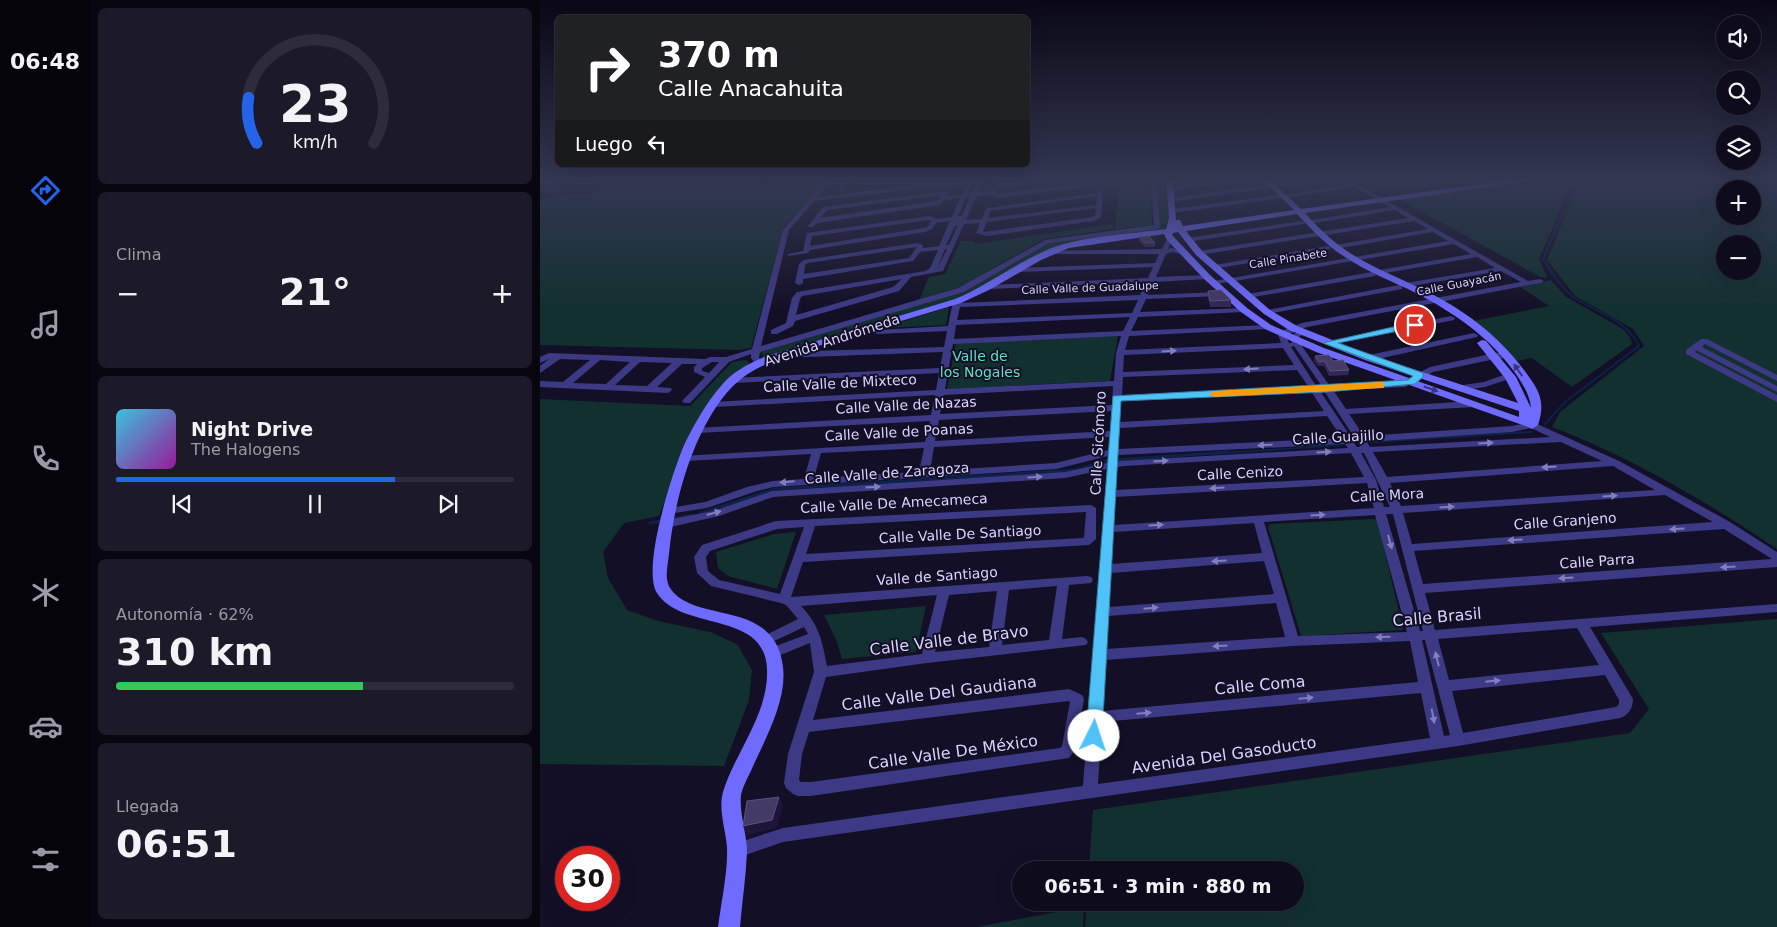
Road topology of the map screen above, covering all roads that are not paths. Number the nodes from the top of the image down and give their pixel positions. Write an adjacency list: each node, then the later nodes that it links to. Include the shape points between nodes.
1 (792, 223): 73 (street, via 786,230)
2 (890, 223): 24 (street, via 810,234)
3 (933, 223): 24 (street, via 926,230)
4 (954, 223): 22 (street)
5 (962, 223): 21 (street)
6 (983, 223): 7 (street, via 979,232 982,234)
7 (1059, 223)
8 (1156, 223): 16 (street)
9 (1183, 223): 15 (street)
10 (1192, 223): 15 (street)
11 (1297, 223): 19 (street)
12 (1306, 223): 18 (street)
13 (1389, 223): 18 (street)
14 (1422, 223): 17 (street)
15 (1173, 226): 16 (street); 19 (street); 26 (street, Calle Sicómoro); 27 (street)
16 (1156, 229): 28 (street, Avenida Andrómeda); 73 (street, Avenida Andrómeda, via 1046,241 961,290)
17 (1434, 230): 20 (street); 23 (street)
18 (1316, 235): 23 (street); 29 (street)
19 (1187, 240): 29 (street)
20 (1454, 242): 32 (street); 33 (street, Calle Pinabete)
21 (952, 247): 22 (street); 39 (street, via 941,270)
22 (943, 248): 25 (street); 39 (street, via 933,268)
23 (1332, 248): 33 (street); 35 (street)
24 (807, 250): 31 (street)
25 (918, 252): 25 (street, via 921,246 917,245 806,261 802,264 800,280 908,260)
26 (1162, 252): 27 (street); 28 (street); 34 (street, Calle Sicómoro)
27 (1181, 252): 42 (street)
28 (1046, 253): 37 (street, Avenida Andrómeda)
29 (1199, 253): 35 (street)
30 (1487, 254): 32 (street)
31 (790, 255)
32 (1477, 256): 36 (street); 38 (street)
33 (1352, 260): 38 (street); 43 (street, Calle Pinabete)
34 (1157, 265): 37 (street); 41 (street, Calle Sicómoro)
35 (1214, 267): 43 (street)
36 (1500, 269): 45 (street); 47 (street)
37 (1017, 270): 46 (street, Avenida Andrómeda)
38 (1376, 273): 47 (street); 49 (street)
39 (923, 274): 40 (street)
40 (908, 277): 57 (street, via 896,289); 57 (street, via 800,294 796,298)
41 (1151, 280): 42 (street, Calle Pinabete); 46 (street, Calle Pinabete); 50 (street, Calle Sicómoro)
42 (1210, 280): 43 (street, Calle Pinabete); 48 (street)
43 (1230, 280): 49 (street)
44 (1540, 281): 45 (street, Calle Guayacán)
45 (1524, 282): 51 (street, Calle Guayacán)
46 (991, 286): 52 (street, Avenida Andrómeda)
47 (1402, 286): 51 (street); 54 (street)
48 (1226, 293): 50 (street, Calle Valle de Guadalupe); 53 (street)
49 (1248, 296): 54 (street)
50 (1143, 297): 52 (street, Calle Valle de Guadalupe); 55 (street, Calle Sicómoro)
51 (1431, 301): 56 (street); 64 (street, Calle Guayacán); 70 (street, via 1470,323)
52 (957, 303): 58 (street); 60 (street, Avenida Andrómeda)
53 (1244, 310): 55 (street); 59 (street)
54 (1267, 312): 64 (street)
55 (1135, 314): 58 (street); 62 (street, Calle Sicómoro)
56 (1451, 318): 63 (street); 65 (street)
57 (792, 319): 61 (street, via 789,326)
58 (952, 325): 60 (street, via 877,332); 66 (street)
59 (1268, 327): 62 (street); 64 (street)
60 (867, 329): 69 (street, Avenida Andrómeda)
61 (774, 332)
62 (1126, 334): 66 (street); 68 (street, Calle Sicómoro)
63 (1474, 335): 72 (street); 75 (street)
64 (1296, 339): 65 (street); 68 (street, Calle Guayacán, one-way to 64); 81 (street); 90 (street); 97 (street)
65 (1327, 343): 75 (street)
66 (948, 345): 69 (street); 83 (street)
67 (1693, 349): 87 (street, via 1704,341); 98 (street); 101 (street)
68 (1120, 353): 88 (street, Calle Sicómoro)
69 (780, 355): 73 (street, Avenida Andrómeda)
70 (1507, 355): 72 (street); 109 (street, one-way to 70, via 1536,398)
71 (549, 356): 74 (street); 78 (street); 82 (street)
72 (1495, 356): 84 (street); 86 (street)
73 (756, 357): 77 (street, Avenida Andrómeda); 89 (street, Avenida Andrómeda)
74 (598, 358): 76 (street); 92 (street)
75 (1369, 358): 84 (street)
76 (638, 359): 79 (street); 93 (street)
77 (727, 359): 80 (street); 85 (street, Avenida Andrómeda)
78 (540, 360)
79 (680, 360): 80 (street); 95 (street)
80 (705, 362): 85 (street, via 697,370)
81 (1300, 366): 88 (street, Calle Valle de Mixteco, one-way to 88); 96 (street)
82 (540, 370)
83 (944, 370): 89 (street); 100 (street)
84 (1420, 375): 90 (street); 94 (street)
85 (711, 376): 102 (street, Avenida Andrómeda)
86 (1509, 376): 94 (street, via 1480,386); 109 (street, via 1524,402)
87 (1777, 378)
88 (1117, 379): 100 (street, Calle Valle de Mixteco); 103 (street, Calle Sicómoro)
89 (734, 380): 104 (street, Avenida Andrómeda)
90 (1411, 382): 97 (street, Calle Valle de Nazas); 105 (street, one-way to 105)
91 (540, 384): 92 (street)
92 (565, 385): 93 (street)
93 (608, 387): 95 (street)
94 (1459, 388): 109 (street)
95 (649, 389): 99 (street)
96 (1314, 389): 97 (street, Calle Valle de Nazas); 103 (street, Calle Valle de Nazas); 107 (street)
97 (1327, 389): 106 (street)
98 (1777, 389)
99 (668, 390)
100 (938, 392): 104 (street, Calle Valle de Mixteco); 108 (street)
101 (1777, 399)
102 (687, 401)
103 (1116, 403): 108 (street, Calle Valle de Nazas); 110 (street, Calle Sicómoro)
104 (714, 404): 111 (street, Avenida Andrómeda)
105 (1474, 404): 106 (street); 109 (street)
106 (1343, 412): 115 (street)
107 (1330, 413): 110 (street, Calle Valle de Poanas); 113 (street)
108 (934, 417): 111 (street, Calle Valle de Nazas); 114 (street)
109 (1528, 419): 112 (street); 115 (street, Calle Guajillo)
110 (1115, 429): 114 (street, Calle Valle de Poanas); 119 (street, Calle Sicómoro)
111 (698, 430): 118 (street, Avenida Andrómeda)
112 (1564, 438): 115 (street, Calle Guajillo, one-way to 112); 120 (street)
113 (1348, 440): 115 (street, Calle Guajillo); 116 (street); 119 (street, Calle Guajillo, one-way to 119)
114 (930, 444): 117 (street, Calle Valle de Poanas); 121 (street)
115 (1365, 444): 116 (street, Calle Guajillo); 123 (street)
116 (1354, 450): 119 (street, Calle Guajillo, one-way to 116); 122 (street)
117 (817, 451): 118 (street, Calle Valle de Poanas); 124 (street)
118 (686, 458): 130 (street, Avenida Andrómeda)
119 (1113, 458): 121 (street, Calle Valle de Zaragoza, via 1056,466); 126 (street, Calle Sicómoro); 130 (street, Calle Valle de Zaragoza, one-way to 119, via 715,514 772,494 1065,475)
120 (1616, 463): 123 (street, one-way to 123); 125 (street)
121 (924, 474): 124 (street, Calle Valle de Zaragoza)
122 (1371, 480): 126 (street, Calle Cenizo, one-way to 126); 129 (street)
123 (1385, 480): 128 (street)
124 (808, 481): 130 (street, Calle Valle de Zaragoza, one-way to 130, via 762,485)
125 (1669, 492): 128 (street, Calle Mora, one-way to 125); 133 (street)
126 (1111, 494): 134 (street, Calle Sicómoro)
127 (1092, 508): 132 (street, Calle Valle De Amecameca); 138 (street, Calle Valle De Santiago, via 1090,539 1085,542)
128 (1397, 510): 129 (street, Calle Mora); 135 (street)
129 (1381, 511): 131 (street, Calle Mora, one-way to 129); 155 (street, one-way to 155)
130 (667, 518): 159 (street, Avenida Andrómeda, via 660,563 660,583 666,594 678,604 748,627)
131 (1258, 518): 134 (street, Calle Mora, one-way to 131); 137 (street)
132 (811, 523): 136 (street, Calle Valle De Amecameca, via 764,527 712,544); 138 (street)
133 (1726, 525): 135 (street, Calle Granjeno, one-way to 135); 139 (street)
134 (1108, 529): 141 (street, Calle Sicómoro)
135 (1407, 548): 145 (street)
136 (702, 552): 148 (street, Valle de Santiago, via 703,573 715,583)
137 (1268, 557): 141 (street, one-way to 141); 147 (street)
138 (800, 558): 148 (street)
139 (1777, 558)
140 (1777, 564): 145 (street, Calle Parra, one-way to 145)
141 (1105, 569): 150 (street, Calle Sicómoro)
142 (1087, 580): 143 (street, Valle de Santiago)
143 (1064, 582): 144 (street, Valle de Santiago); 158 (street)
144 (1004, 586): 146 (street, Valle de Santiago); 160 (street)
145 (1419, 588): 153 (street)
146 (944, 590): 148 (street, Valle de Santiago); 162 (street)
147 (1280, 598): 150 (street, one-way to 147); 156 (street)
148 (787, 600): 151 (street)
149 (1777, 608): 152 (street, Calle Brasil)
150 (1102, 612): 161 (street, Calle Sicómoro)
151 (807, 620): 154 (street); 159 (street)
152 (1580, 622): 153 (street, Calle Brasil); 163 (street)
153 (1431, 634): 155 (street, Calle Brasil); 165 (street, one-way to 153)
154 (815, 636): 159 (street); 164 (street)
155 (1416, 636): 156 (street, Calle Brasil, one-way to 156); 166 (street)
156 (1293, 641): 161 (street, Calle Brasil, one-way to 161)
157 (1082, 642): 158 (street, Calle Valle de Bravo)
158 (1055, 643): 160 (street, Calle Valle de Bravo)
159 (770, 646): 173 (street, via 776,669 771,700 732,793)
160 (994, 650): 162 (street, Calle Valle de Bravo)
161 (1099, 655): 168 (street, Calle Sicómoro)
162 (927, 658): 164 (street, Calle Valle de Bravo)
163 (1608, 669): 165 (street, one-way to 163); 170 (street, Avenida Del Gasoducto, via 1626,700 1626,706 1620,712)
164 (821, 672): 169 (street)
165 (1444, 686): 170 (street)
166 (1427, 687): 168 (street, Calle Coma, one-way to 166); 171 (street, one-way to 171)
167 (1077, 699): 169 (street, Calle Valle Del Gaudiana, via 1069,695); 169 (street, Calle Valle De México, via 1070,748 1064,754 810,789 798,789 791,783)
168 (1095, 717): 172 (street, Calle Sicómoro)
169 (804, 727)
170 (1458, 740): 171 (street, Avenida Del Gasoducto)
171 (1438, 742): 172 (street, Avenida Del Gasoducto)
172 (1090, 792): 173 (street, Avenida Del Gasoducto, via 783,835)
173 (737, 850): 174 (street)
174 (729, 927)

